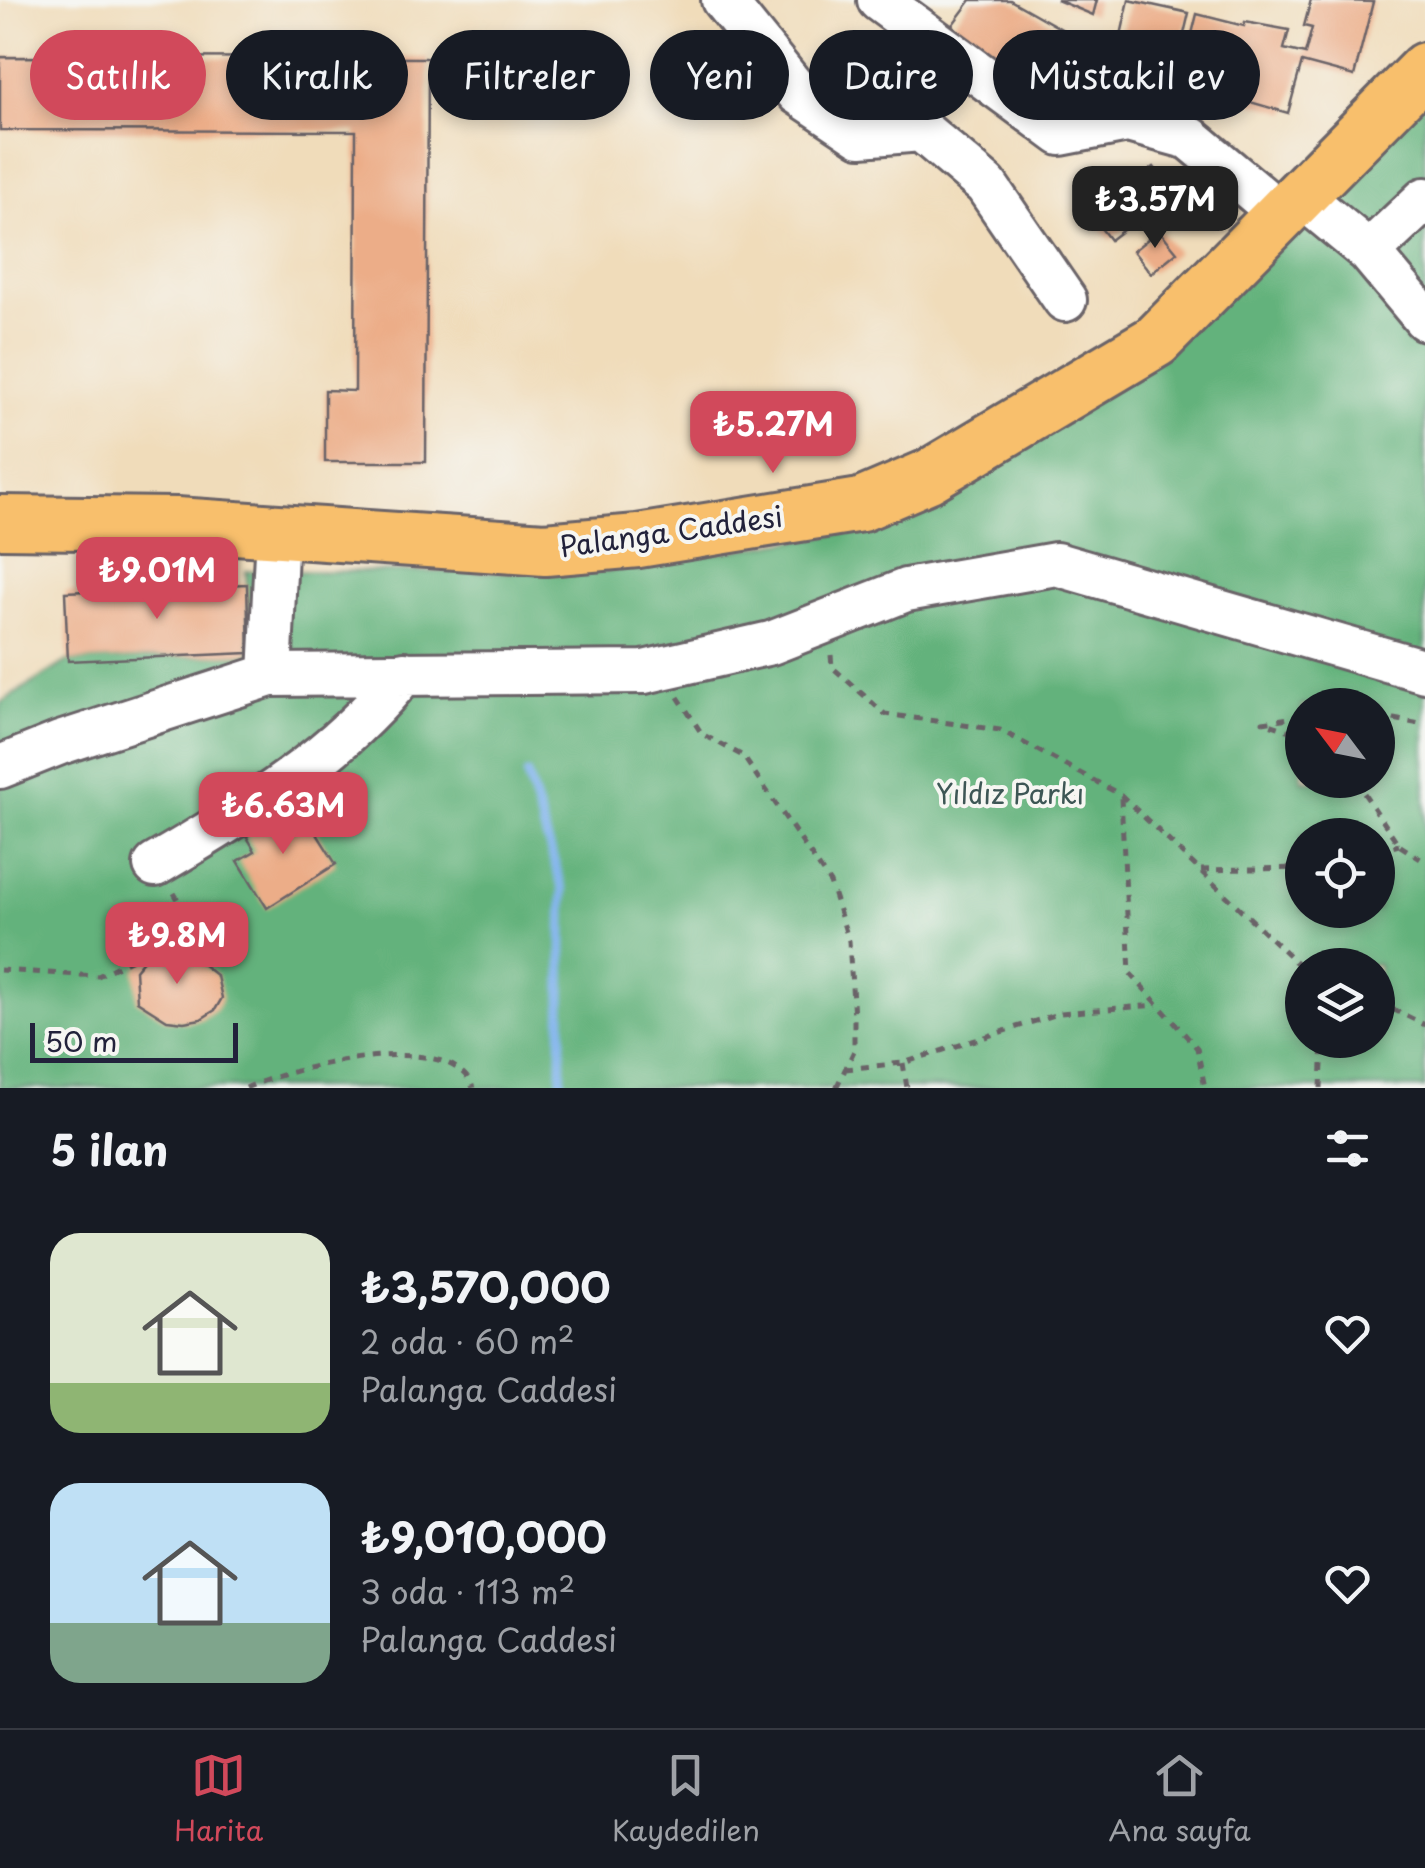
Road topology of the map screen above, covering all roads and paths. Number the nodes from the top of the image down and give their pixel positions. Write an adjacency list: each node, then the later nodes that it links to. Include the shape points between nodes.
1 (723, 0): 7 (street, via 798,92 861,135 920,130 986,185)
2 (878, 0): 5 (street, via 1061,134 1128,121 1190,138)
3 (1425, 69): 5 (main road, Palanga Caddesi)
4 (1425, 200): 6 (street)
5 (1291, 206): 6 (street); 10 (main road, Palanga Caddesi, via 1156,342 929,476 861,505 545,549)
6 (1369, 252): 8 (street)
7 (1065, 300)
8 (1425, 320)
9 (0, 522): 10 (main road, Palanga Caddesi)
10 (277, 532): 15 (street)
11 (826, 621): 12 (street, via 771,643); 13 (street, via 906,590 1056,564); 21 (path, via 832,667 885,714 1000,730)
12 (660, 668): 14 (street); 36 (path, via 702,734 742,756 830,883 848,941 854,1051)
13 (1425, 671)
14 (404, 673): 15 (street); 26 (street, via 368,718 296,775)
15 (270, 675): 20 (street)
16 (1285, 719): 19 (path, via 1263,722)
17 (1395, 719): 18 (path)
18 (1425, 725)
19 (1285, 729)
20 (0, 767)
21 (1121, 795): 28 (path); 31 (path, via 1130,973)
22 (1367, 798): 23 (path)
23 (1400, 846): 24 (path); 25 (path)
24 (1395, 847)
25 (1425, 862)
26 (155, 865): 30 (path, via 195,926 98,976)
27 (1285, 868): 28 (path)
28 (1198, 870): 29 (path)
29 (1285, 952)
30 (0, 970)
31 (1157, 1005): 35 (path, via 1061,1013); 41 (path, via 1197,1048)
32 (1395, 1010): 33 (path)
33 (1424, 1024)
34 (1323, 1058): 42 (path)
35 (903, 1063): 36 (path); 40 (path)
36 (845, 1069): 39 (path)
37 (246, 1088): 38 (path, via 410,1052 439,1059)
38 (473, 1088)
39 (836, 1088)
40 (907, 1088)
41 (1205, 1088)
42 (1322, 1088)

